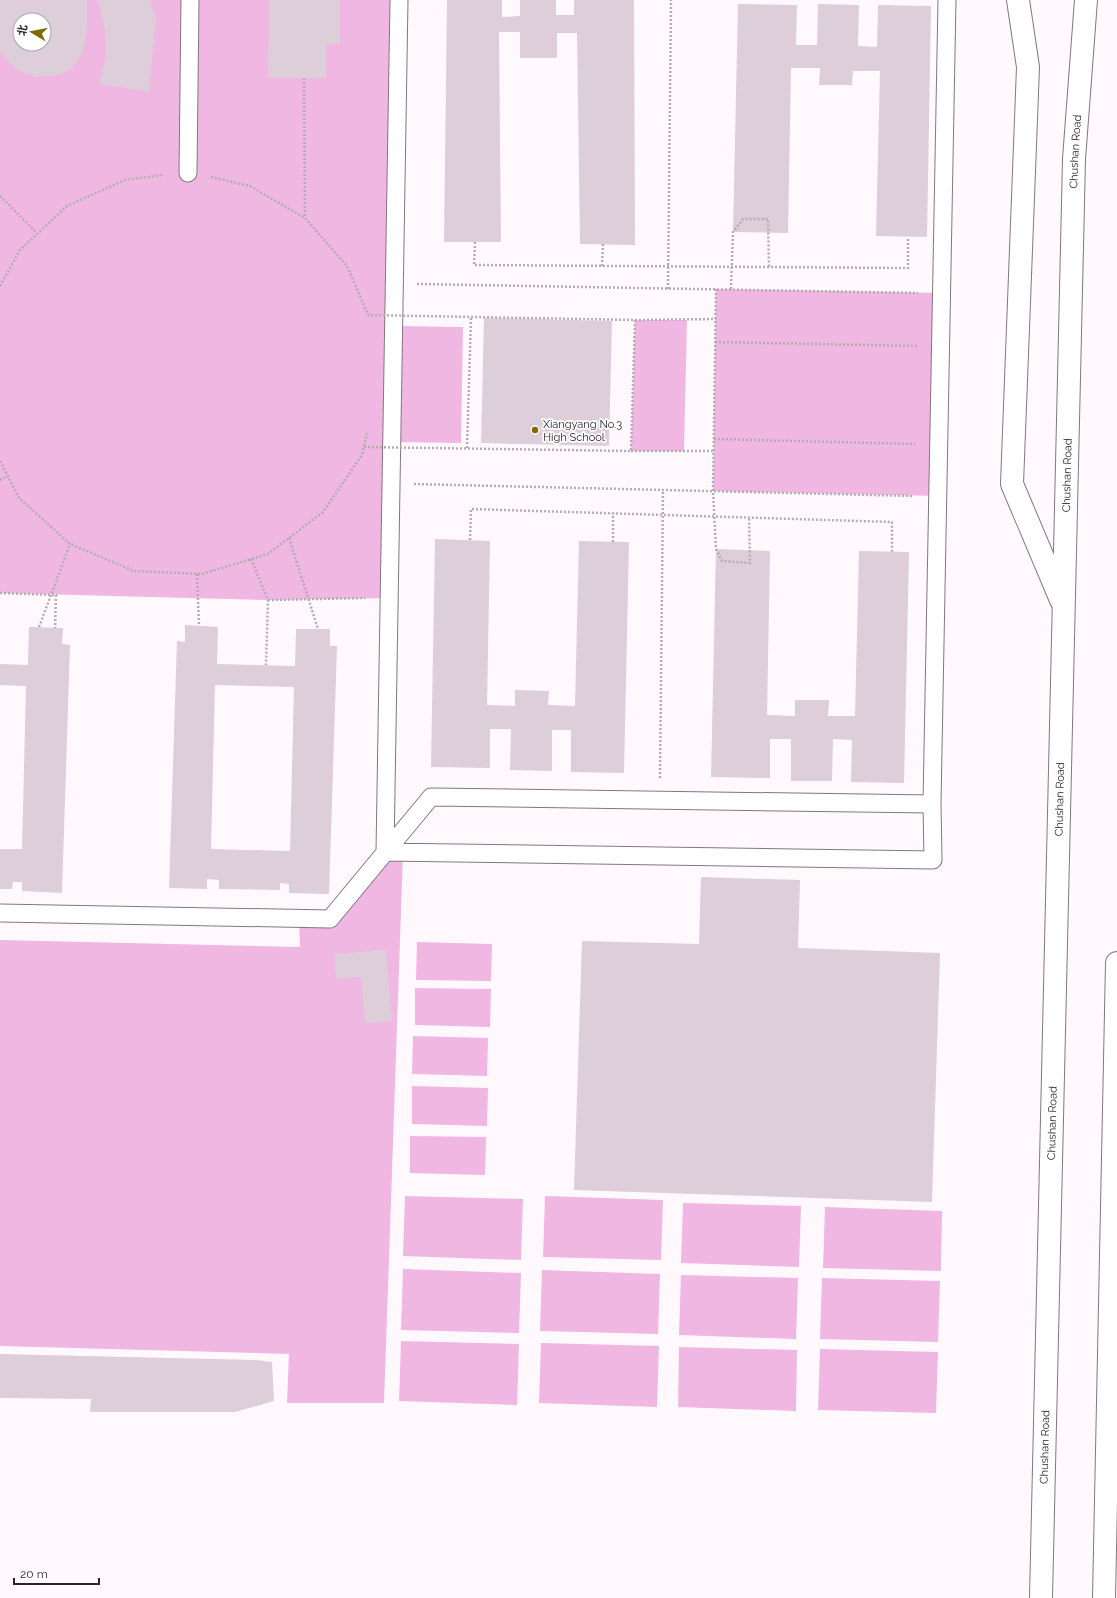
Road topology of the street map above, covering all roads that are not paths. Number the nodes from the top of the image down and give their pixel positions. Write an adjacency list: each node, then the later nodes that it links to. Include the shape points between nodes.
1 (190, 0): 6 (lane)
2 (400, 0): 9 (lane)
3 (947, 0): 8 (lane)
4 (1018, 0): 7 (main road, via 1028,67 1012,484)
5 (1086, 0): 7 (main road, Chushan Road, via 1074,159)
6 (188, 172)
7 (1064, 606): 12 (main road, Chushan Road)
8 (932, 804): 9 (lane, via 432,797); 9 (lane, via 933,860)
9 (385, 852): 10 (lane, via 330,919)
10 (0, 913)
11 (1117, 963): 13 (main road)
12 (1041, 1598)
13 (1104, 1598)

